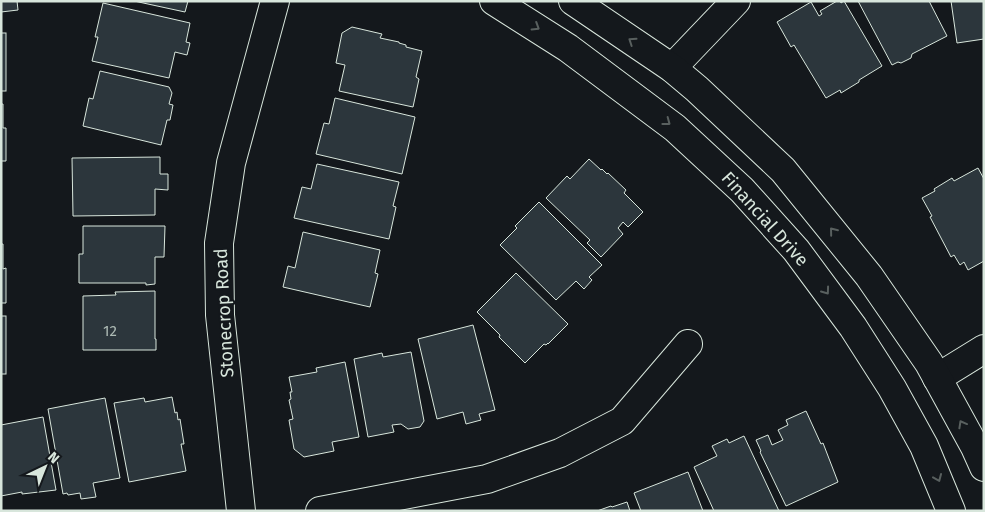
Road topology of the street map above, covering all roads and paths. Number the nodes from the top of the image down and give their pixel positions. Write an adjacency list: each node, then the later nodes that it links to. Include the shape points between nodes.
1 (275, 1): 10 (street, Stonecrop Road, via 231,163 219,243 220,316)
2 (494, 1): 12 (street, Financial Drive, one-way to 12, via 568,48 675,128 748,196 796,250 853,327 924,446)
3 (573, 1): 5 (street, one-way to 3)
4 (736, 1): 5 (street)
5 (672, 68): 8 (street, one-way to 5, via 870,276 782,170)
6 (688, 344): 11 (street, via 622,421 560,453 487,480)
7 (984, 349): 8 (street)
8 (937, 378): 9 (street, one-way to 8)
9 (984, 467)
10 (241, 511)
11 (320, 511)
12 (951, 511)

